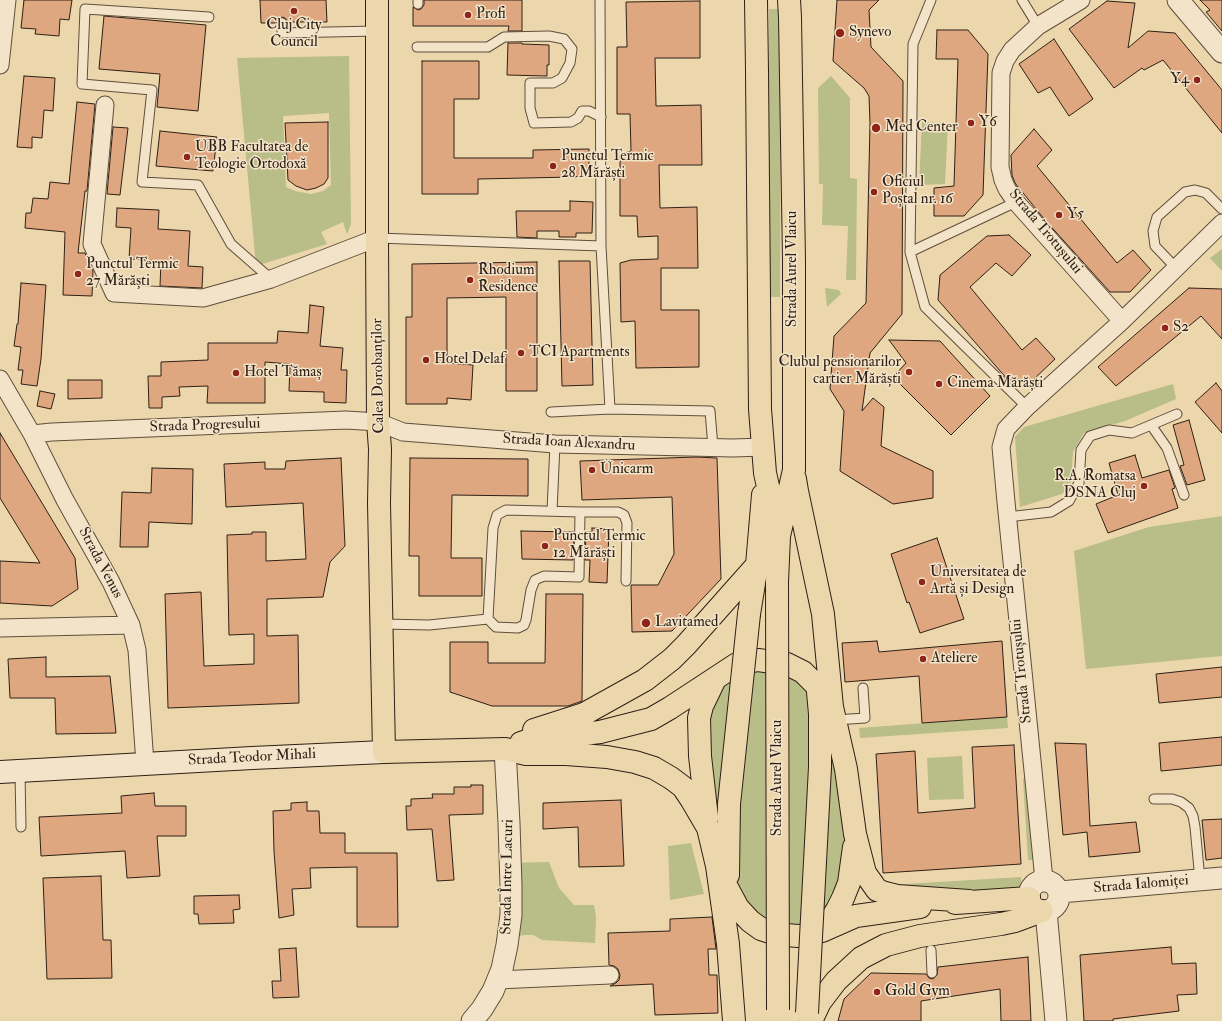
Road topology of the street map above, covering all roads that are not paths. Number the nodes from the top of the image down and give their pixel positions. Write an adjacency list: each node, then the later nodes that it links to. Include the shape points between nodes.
1 (7, 0): 16 (street)
2 (377, 0): 13 (main road, Calea Dorobanților)
3 (600, 0): 18 (lane)
4 (756, 0): 38 (main road, Strada Aurel Vlaicu, via 760,409)
5 (789, 0): 39 (main road, Strada Aurel Vlaicu, via 794,261)
6 (931, 0): 24 (lane, via 913,44)
7 (1022, 0): 12 (lane)
8 (1081, 0): 12 (street, Strada Trotușului)
9 (1178, 0): 15 (street)
10 (209, 17): 26 (lane, via 85,8 82,84 152,90 142,182 198,185 231,244)
11 (282, 22): 13 (lane, via 282,33)
12 (1038, 26): 19 (street, Strada Trotușului, via 1012,50 1004,61 1001,73 1000,166 1002,180)
13 (377, 31): 22 (main road, Calea Dorobanților)
14 (417, 47): 18 (lane, via 488,47 504,37 549,36 564,39 572,49 570,63 562,78 553,83 530,83 530,108 534,123 571,122 578,118 582,111 589,111)
15 (1222, 52)
16 (0, 65)
17 (105, 104): 26 (street, via 92,244 114,293 203,298)
18 (601, 117): 23 (lane)
19 (1016, 202): 24 (lane); 27 (street, Strada Trotușului)
20 (1222, 209): 25 (lane, via 1206,193 1195,190 1185,192 1157,217 1153,231 1155,246)
21 (1222, 223): 25 (street, Strada Trotușului)
22 (377, 238): 23 (lane); 26 (street); 33 (main road, Calea Dorobanților)
23 (602, 246): 30 (lane)
24 (910, 252): 29 (lane, via 924,307)
25 (1176, 268): 27 (street, Strada Trotușului)
26 (271, 279)
27 (1122, 321): 29 (street, Strada Trotușului)
28 (0, 379): 35 (street, Strada Venus)
29 (1027, 407): 44 (street, Strada Trotușului, via 1006,429 1001,447)
30 (610, 409): 31 (lane); 37 (lane, via 710,411)
31 (551, 412)
32 (1177, 414): 34 (lane)
33 (378, 422): 35 (street, Strada Progresului, via 346,420); 36 (street, Strada Ioan Alexandru, via 403,432); 49 (main road, Calea Dorobanților)
34 (1151, 425): 41 (lane, via 1167,448); 44 (lane, via 1132,433 1109,430 1090,436 1081,450 1079,483 1069,501 1051,512)
35 (32, 434): 50 (street, Strada Venus, via 111,582)
36 (554, 444): 37 (street, Strada Ioan Alexandru); 42 (lane)
37 (713, 447): 38 (street, Strada Ioan Alexandru)
38 (763, 447): 40 (main road, Strada Aurel Vlaicu)
39 (794, 470): 45 (main road, Strada Aurel Vlaicu); 55 (main road, via 823,614)
40 (765, 474): 45 (main road, Strada Aurel Vlaicu); 46 (main road)
41 (1184, 495)
42 (552, 511): 43 (lane); 48 (lane, via 506,510 497,515 493,528)
43 (580, 512): 47 (lane, via 618,512 624,515 627,523); 48 (lane, via 579,577 544,576 535,580 526,620 524,625 518,628 496,626)
44 (1007, 517): 67 (street, Strada Trotușului)
45 (779, 536): 76 (main road, Strada Aurel Vlaicu, bridge)
46 (757, 565): 56 (main road, via 672,660 645,680 584,714 525,733); 68 (main road, bridge, via 749,614 729,804)
47 (626, 581)
48 (488, 619): 49 (lane, via 429,625)
49 (382, 624): 57 (main road, Calea Dorobanților)
50 (131, 625): 51 (street); 58 (street, Strada Venus, via 137,650)
51 (0, 628)
52 (717, 676): 53 (main road, via 737,664 758,660 788,664 803,672); 56 (main road, via 651,719 600,732 527,741); 62 (main road, via 702,706 698,729)
53 (817, 686): 55 (main road); 77 (main road, bridge, via 820,767)
54 (863, 688): 55 (lane, via 865,718)
55 (834, 714): 63 (main road, via 846,769)
56 (501, 749): 57 (main road, Strada Teodor Mihali); 62 (main road, via 526,754 607,757 654,768 683,787); 75 (street, Strada Între Lacuri, via 509,823 510,915 507,945)
57 (384, 752): 58 (main road, Strada Teodor Mihali)
58 (145, 764): 59 (main road, Strada Teodor Mihali)
59 (10, 772): 61 (lane)
60 (1154, 799): 66 (lane, via 1172,799 1189,808 1195,827)
61 (21, 827)
62 (708, 828): 64 (main road)
63 (855, 834): 69 (main road, via 865,873 877,890 897,896); 71 (main road, via 849,883 838,910 829,922 816,931)
64 (717, 866): 68 (main road); 79 (main road, via 728,944)
65 (1222, 878): 66 (street, Strada Ialomiței)
66 (1200, 880): 67 (street, Strada Ialomiței)
67 (1052, 886): 70 (street, via 1060,897 1057,905 1054,908); 70 (street, via 1040,881 1033,886 1029,893)
68 (728, 891): 71 (main road, via 738,908 755,925 773,933)
69 (969, 901): 70 (main road); 71 (main road, via 856,916 822,931)
70 (1039, 907): 77 (main road, via 1008,922 920,936 886,945 861,958 836,980); 80 (street)
71 (798, 936)
72 (931, 950): 73 (lane)
73 (932, 973)
74 (610, 975): 75 (street)
75 (497, 980): 78 (street, Strada Între Lacuri, via 493,991)
76 (778, 1016)
77 (808, 1018)
78 (472, 1021)
79 (734, 1021)
80 (1056, 1021)

